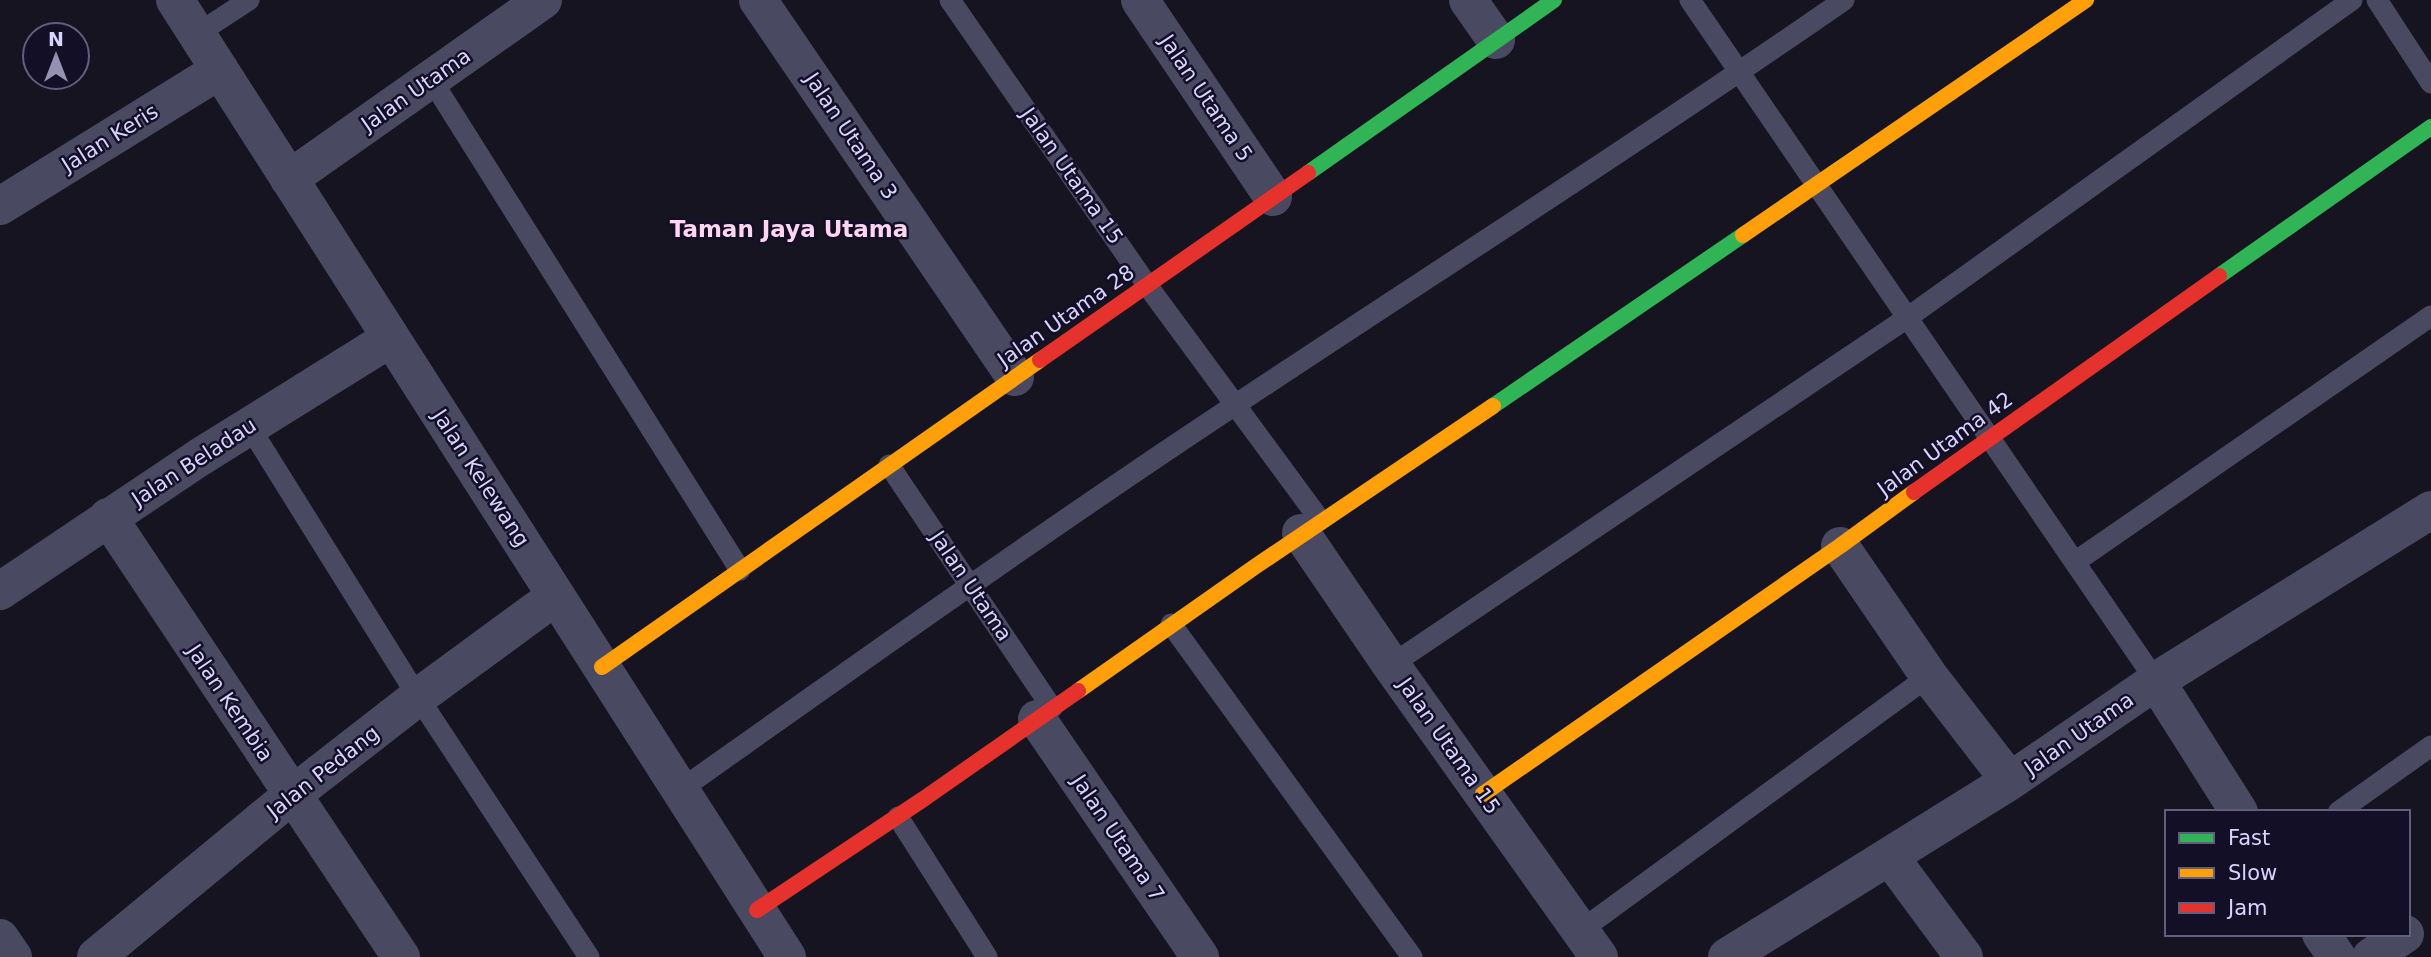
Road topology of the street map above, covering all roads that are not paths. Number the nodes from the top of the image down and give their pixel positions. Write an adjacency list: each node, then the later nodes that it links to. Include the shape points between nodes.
1 (175, 0): 14 (street, Jalan Kelewang)
2 (249, 0): 14 (lane)
3 (543, 0): 18 (street, Jalan Utama)
4 (758, 0): 29 (street, Jalan Utama 3)
5 (950, 0): 25 (lane, Jalan Utama 15)
6 (1140, 0): 23 (street, Jalan Utama 5)
7 (1468, 0): 15 (street)
8 (1554, 0): 15 (street, Jalan Utama 28)
9 (1690, 0): 17 (lane)
10 (1844, 0): 17 (lane)
11 (2086, 0): 22 (street)
12 (2351, 0): 27 (lane)
13 (2377, 0): 19 (lane)
14 (197, 33): 16 (street, Jalan Kelewang)
15 (1496, 40): 23 (street, Jalan Utama 28)
16 (220, 70): 21 (street, Jalan Kelewang); 24 (street, Jalan Keris)
17 (1739, 73): 22 (lane); 30 (lane)
18 (431, 79): 21 (street, Jalan Utama); 39 (lane)
19 (2431, 83)
20 (2431, 127): 32 (street, Jalan Utama 42)
21 (289, 179): 28 (street, Jalan Kelewang)
22 (1816, 184): 27 (lane); 36 (street)
23 (1272, 197): 25 (street, Jalan Utama 28)
24 (0, 206)
25 (1147, 285): 29 (street, Jalan Utama 28); 30 (lane, Jalan Utama 15)
26 (2431, 316): 38 (lane)
27 (1907, 318): 32 (lane); 44 (lane)
28 (391, 338): 31 (street, Jalan Beladau); 42 (street, Jalan Kelewang)
29 (1015, 377): 33 (street, Jalan Utama 28)
30 (1236, 404): 36 (lane, Jalan Utama 15); 40 (lane)
31 (249, 426): 35 (street, Jalan Beladau); 48 (lane)
32 (1989, 437): 37 (street, Jalan Utama 42); 38 (lane)
33 (889, 465): 39 (street, Jalan Utama 28); 40 (lane, Jalan Utama)
34 (2431, 510): 47 (street, Jalan Utama)
35 (108, 517): 41 (street, Jalan Beladau); 54 (street, Jalan Kembia)
36 (1311, 526): 43 (street); 44 (street, Jalan Utama 15)
37 (1840, 546): 46 (street); 53 (street, Jalan Utama 42)
38 (2075, 562): 47 (lane)
39 (740, 570): 45 (street, Jalan Utama 28)
40 (970, 584): 49 (lane, Jalan Utama); 52 (lane)
41 (0, 591)
42 (556, 596): 45 (street, Jalan Kelewang); 48 (street, Jalan Pedang)
43 (1171, 624): 49 (street); 73 (lane)
44 (1391, 665): 53 (street, Jalan Utama 15)
45 (602, 667): 52 (street, Jalan Kelewang)
46 (1929, 676): 51 (street); 65 (lane)
47 (2156, 681): 51 (street, Jalan Utama); 55 (street)
48 (418, 697): 54 (street, Jalan Pedang); 69 (lane)
49 (1044, 714): 57 (street); 72 (street, Jalan Utama 7)
50 (2431, 746): 56 (lane)
51 (2010, 781): 58 (street, Jalan Utama)
52 (680, 790): 59 (street, Jalan Kelewang)
53 (1483, 794): 65 (street, Jalan Utama 15)
54 (292, 795): 67 (street, Jalan Pedang); 68 (street, Jalan Kembia)
55 (2238, 810)
56 (2341, 810)
57 (898, 817): 59 (street); 71 (lane)
58 (1890, 857): 74 (street, Jalan Utama); 75 (street)
59 (757, 910): 70 (street, Jalan Kelewang)
60 (2431, 916): 61 (street)
61 (2410, 931)
62 (2322, 936): 76 (street)
63 (2402, 936): 77 (street)
64 (0, 938): 66 (street)
65 (1589, 944)
66 (13, 957)
67 (96, 957)
68 (401, 957)
69 (589, 957)
70 (787, 957)
71 (987, 957)
72 (1200, 957)
73 (1412, 957)
74 (1727, 957)
75 (1964, 957)
76 (2337, 957)
77 (2371, 957)

